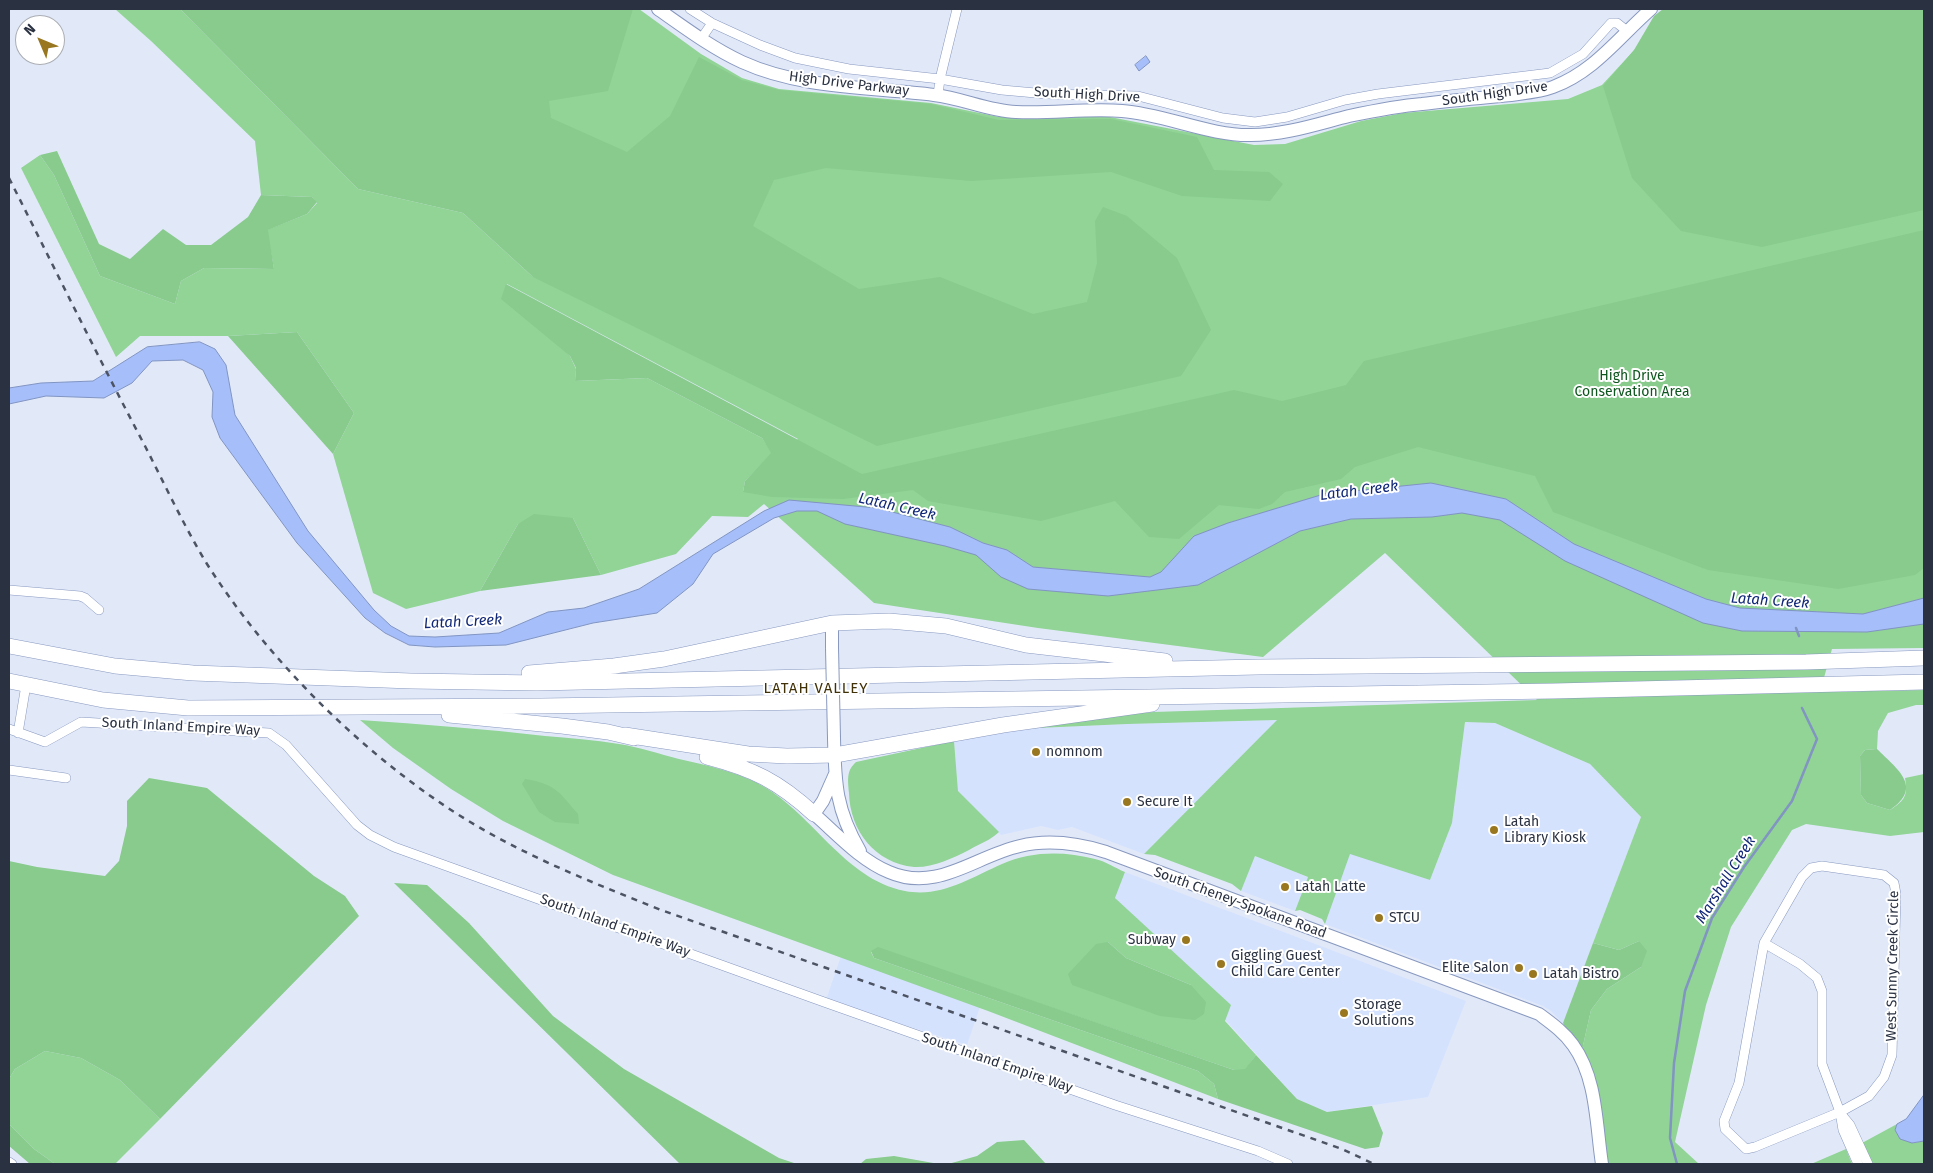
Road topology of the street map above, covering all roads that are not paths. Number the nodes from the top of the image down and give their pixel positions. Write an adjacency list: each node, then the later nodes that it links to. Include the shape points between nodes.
1 (658, 9): 7 (main road, High Drive Parkway)
2 (690, 9): 5 (street, South High Drive)
3 (958, 9): 8 (street)
4 (1650, 9): 6 (main road, South High Drive)
5 (712, 23): 7 (street); 8 (street, South High Drive, via 795,58 849,69)
6 (1627, 31): 8 (street, South High Drive, via 1611,23 1583,54 1550,73 1378,94 1255,122 1223,118 1138,96 1047,94); 9 (main road, South High Drive, via 1602,57 1572,79 1551,88 1419,104 1293,131 1251,135 1122,111 1016,112)
7 (701, 39): 9 (main road, High Drive Parkway, via 743,63 773,73 812,82)
8 (940, 79): 9 (street)
9 (938, 95)
10 (9, 590): 11 (street, via 80,596)
11 (99, 610)
12 (832, 623): 15 (highway, via 889,621 946,626 1026,645); 16 (highway, via 688,655 614,666 535,673 436,673); 25 (main road, South Cheney-Spokane Road, bridge)
13 (9, 646): 16 (highway, via 134,668)
14 (1924, 658): 15 (highway)
15 (1224, 668): 16 (highway, via 537,682)
16 (383, 680)
17 (9, 681): 19 (highway)
18 (1924, 682): 20 (highway)
19 (26, 685): 21 (highway, via 103,700 188,708); 23 (street)
20 (1220, 695): 21 (highway); 25 (highway, via 1003,725)
21 (380, 708): 24 (highway)
22 (9, 729): 23 (street, South Inland Empire Way)
23 (18, 733): 35 (street, South Inland Empire Way, via 46,742 82,722 269,732 286,745 358,825 394,847)
24 (625, 735): 25 (highway, via 748,754); 29 (highway, via 750,770 781,786)
25 (835, 755): 27 (main road, South Cheney-Spokane Road)
26 (9, 770): 28 (street)
27 (835, 774): 29 (main road, South Cheney-Spokane Road); 30 (main road, South Cheney-Spokane Road, via 843,819)
28 (66, 778)
29 (814, 814): 30 (main road, South Cheney-Spokane Road)
30 (864, 856): 36 (main road, South Cheney-Spokane Road, via 890,873 923,879 943,876 1020,845 1077,844 1106,852 1539,1014 1573,1045 1585,1067 1591,1085)
31 (1764, 944): 32 (street, via 1818,978 1822,991 1822,1064); 32 (street, via 1739,1083 1724,1121 1725,1128 1746,1149); 32 (street, West Sunny Creek Circle, via 1802,877 1811,868 1822,866 1884,875 1894,882 1892,1055 1884,1076 1869,1096)
32 (1840, 1112): 37 (street, via 1843,1130); 38 (street, via 1850,1125)
33 (9, 1162): 34 (street)
34 (12, 1164)
35 (1288, 1164)
36 (1602, 1164)
37 (1858, 1164)
38 (1868, 1164)

